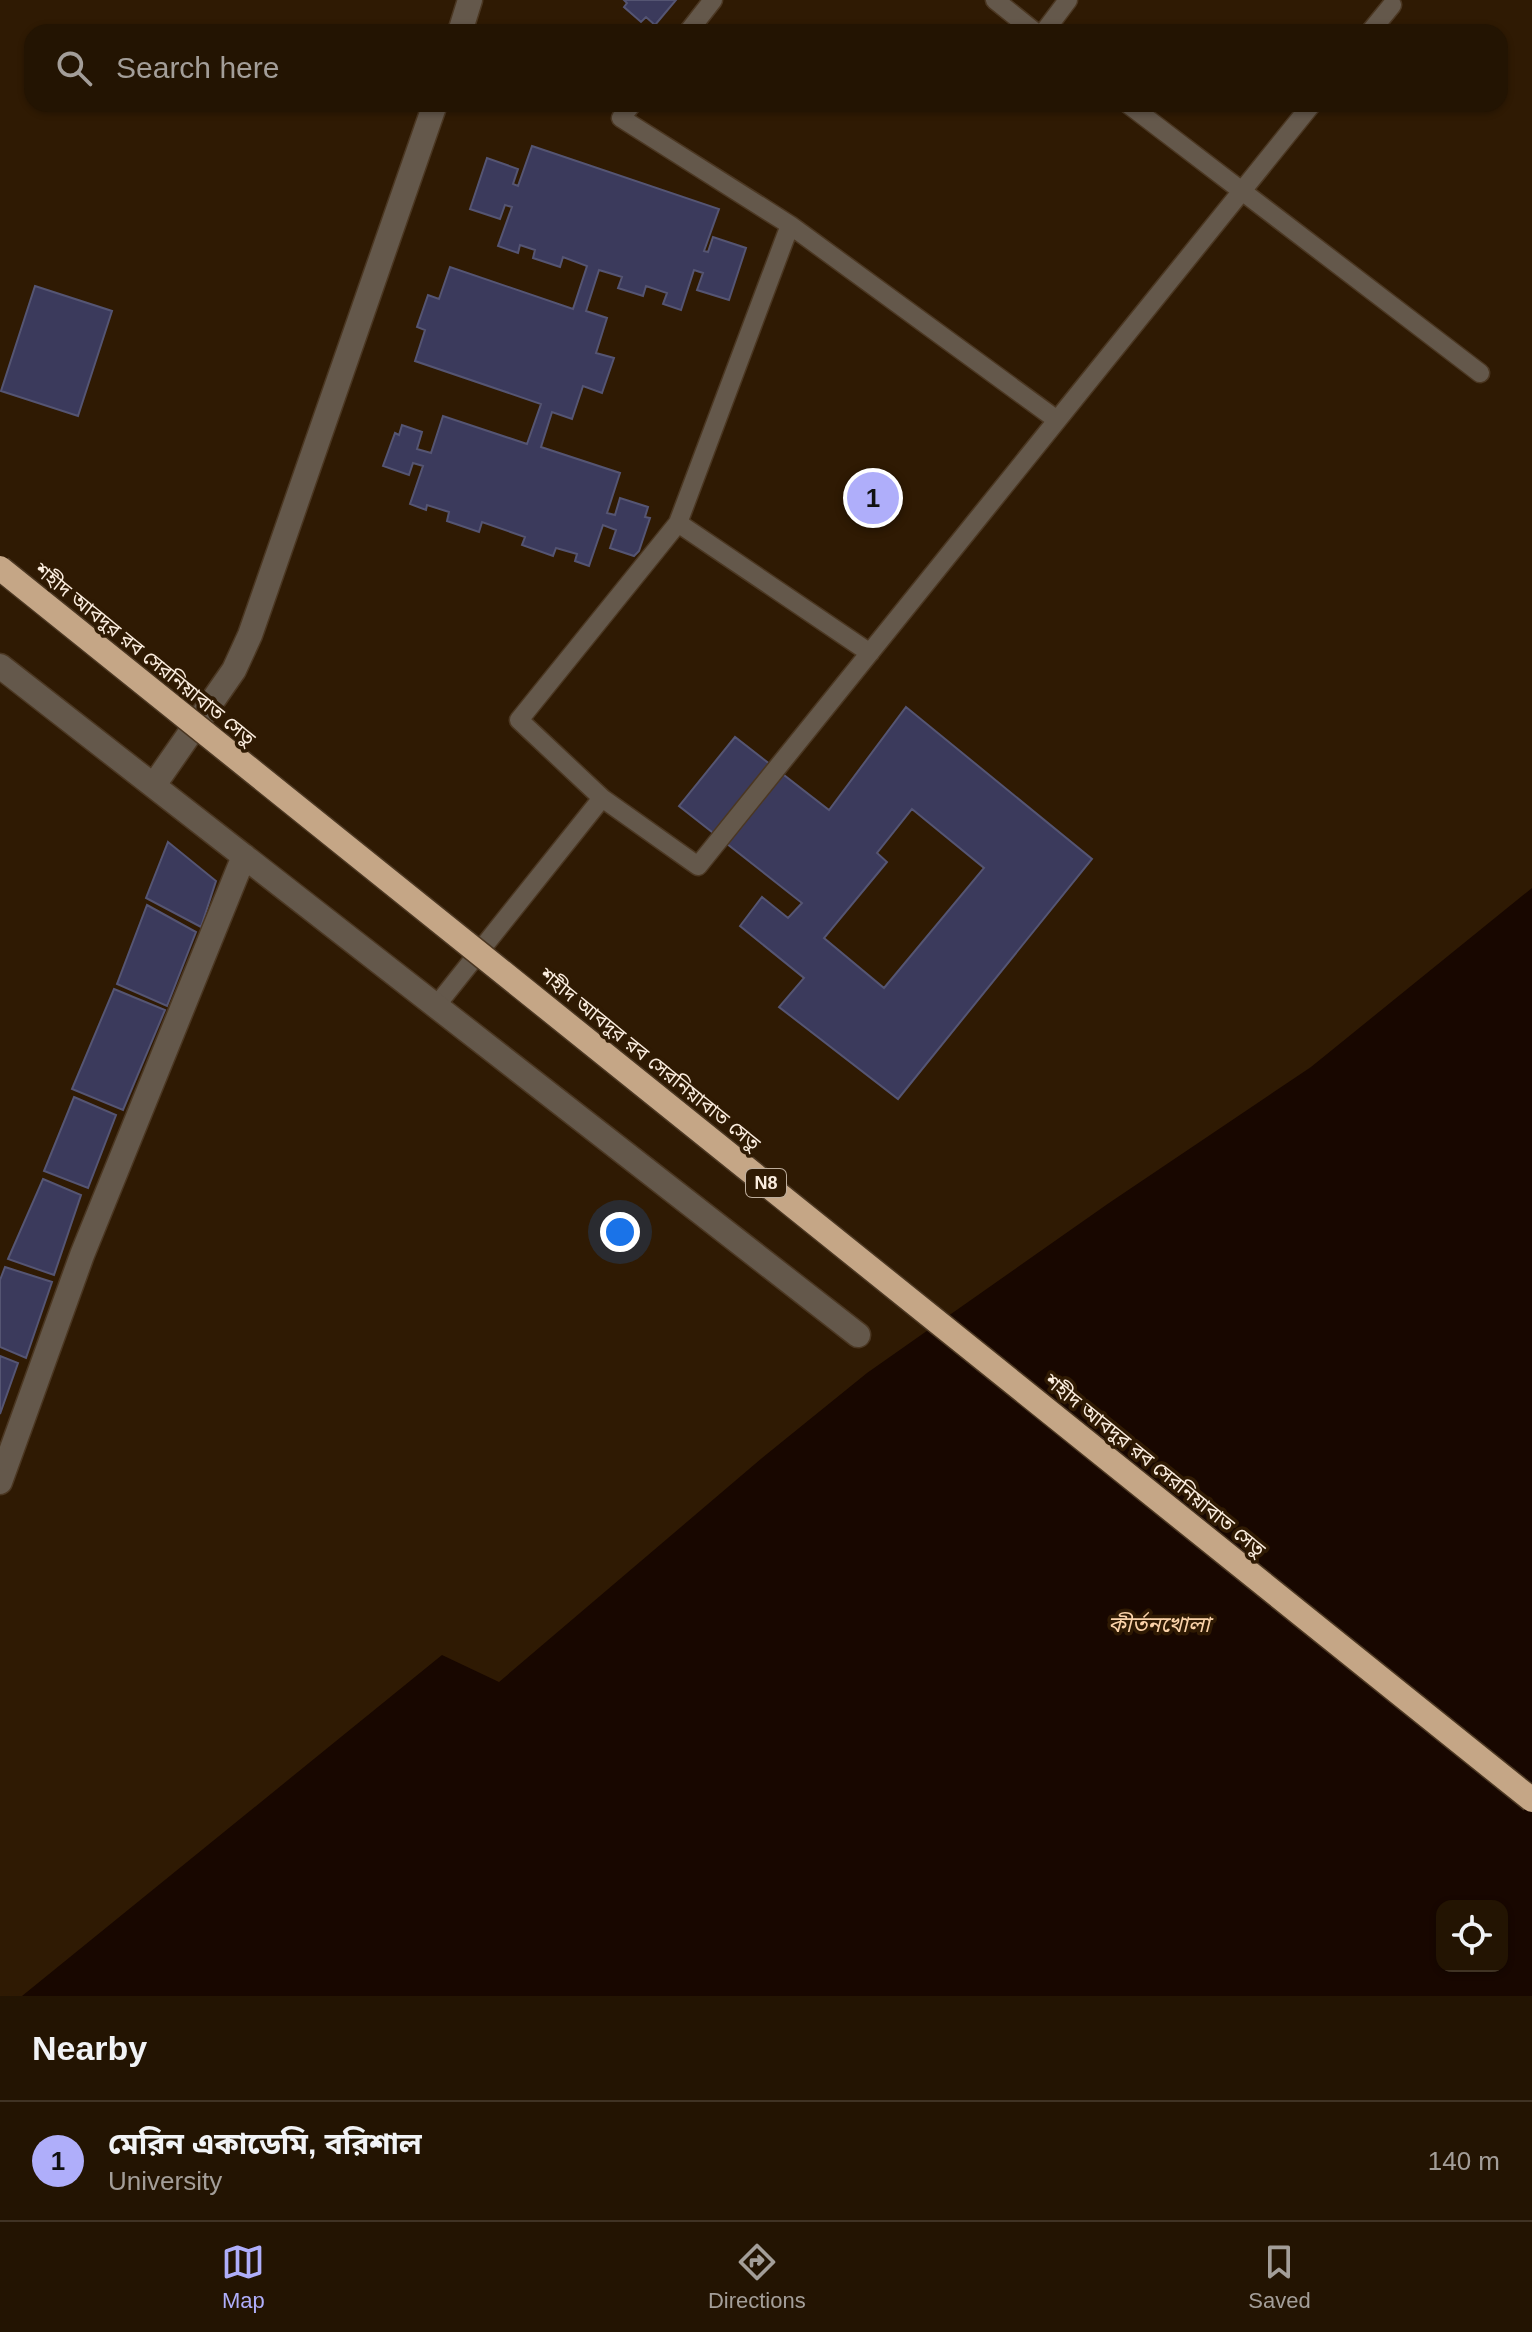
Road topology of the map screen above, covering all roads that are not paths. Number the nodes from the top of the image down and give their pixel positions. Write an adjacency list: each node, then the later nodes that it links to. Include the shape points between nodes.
1 (470, 0): 6 (street)
2 (713, 0): 7 (lane)
3 (995, 0): 8 (lane)
4 (1068, 0): 9 (lane)
5 (1392, 5): 10 (lane)
6 (462, 24)
7 (694, 24)
8 (1025, 24)
9 (1050, 24)
10 (1377, 24)
11 (432, 112): 23 (street, via 250,635 234,670)
12 (626, 112): 16 (lane, via 621,118)
13 (1138, 112): 15 (lane)
14 (1306, 112): 15 (lane)
15 (1241, 192): 17 (lane); 18 (lane)
16 (790, 225): 18 (lane); 19 (lane)
17 (1480, 373)
18 (1057, 420): 21 (lane)
19 (678, 523): 21 (lane); 24 (lane, via 519,720)
20 (0, 568): 29 (highway, শহীদ আবদুর রব সেরনিয়াবাত সেতু / N8, bridge)
21 (870, 653): 24 (lane, via 698,866)
22 (0, 666): 23 (street)
23 (154, 785): 25 (street)
24 (602, 798): 26 (lane)
25 (244, 856): 26 (street); 28 (street, via 82,1255)
26 (436, 1006): 27 (street)
27 (858, 1335)
28 (0, 1482)
29 (1532, 1800)

